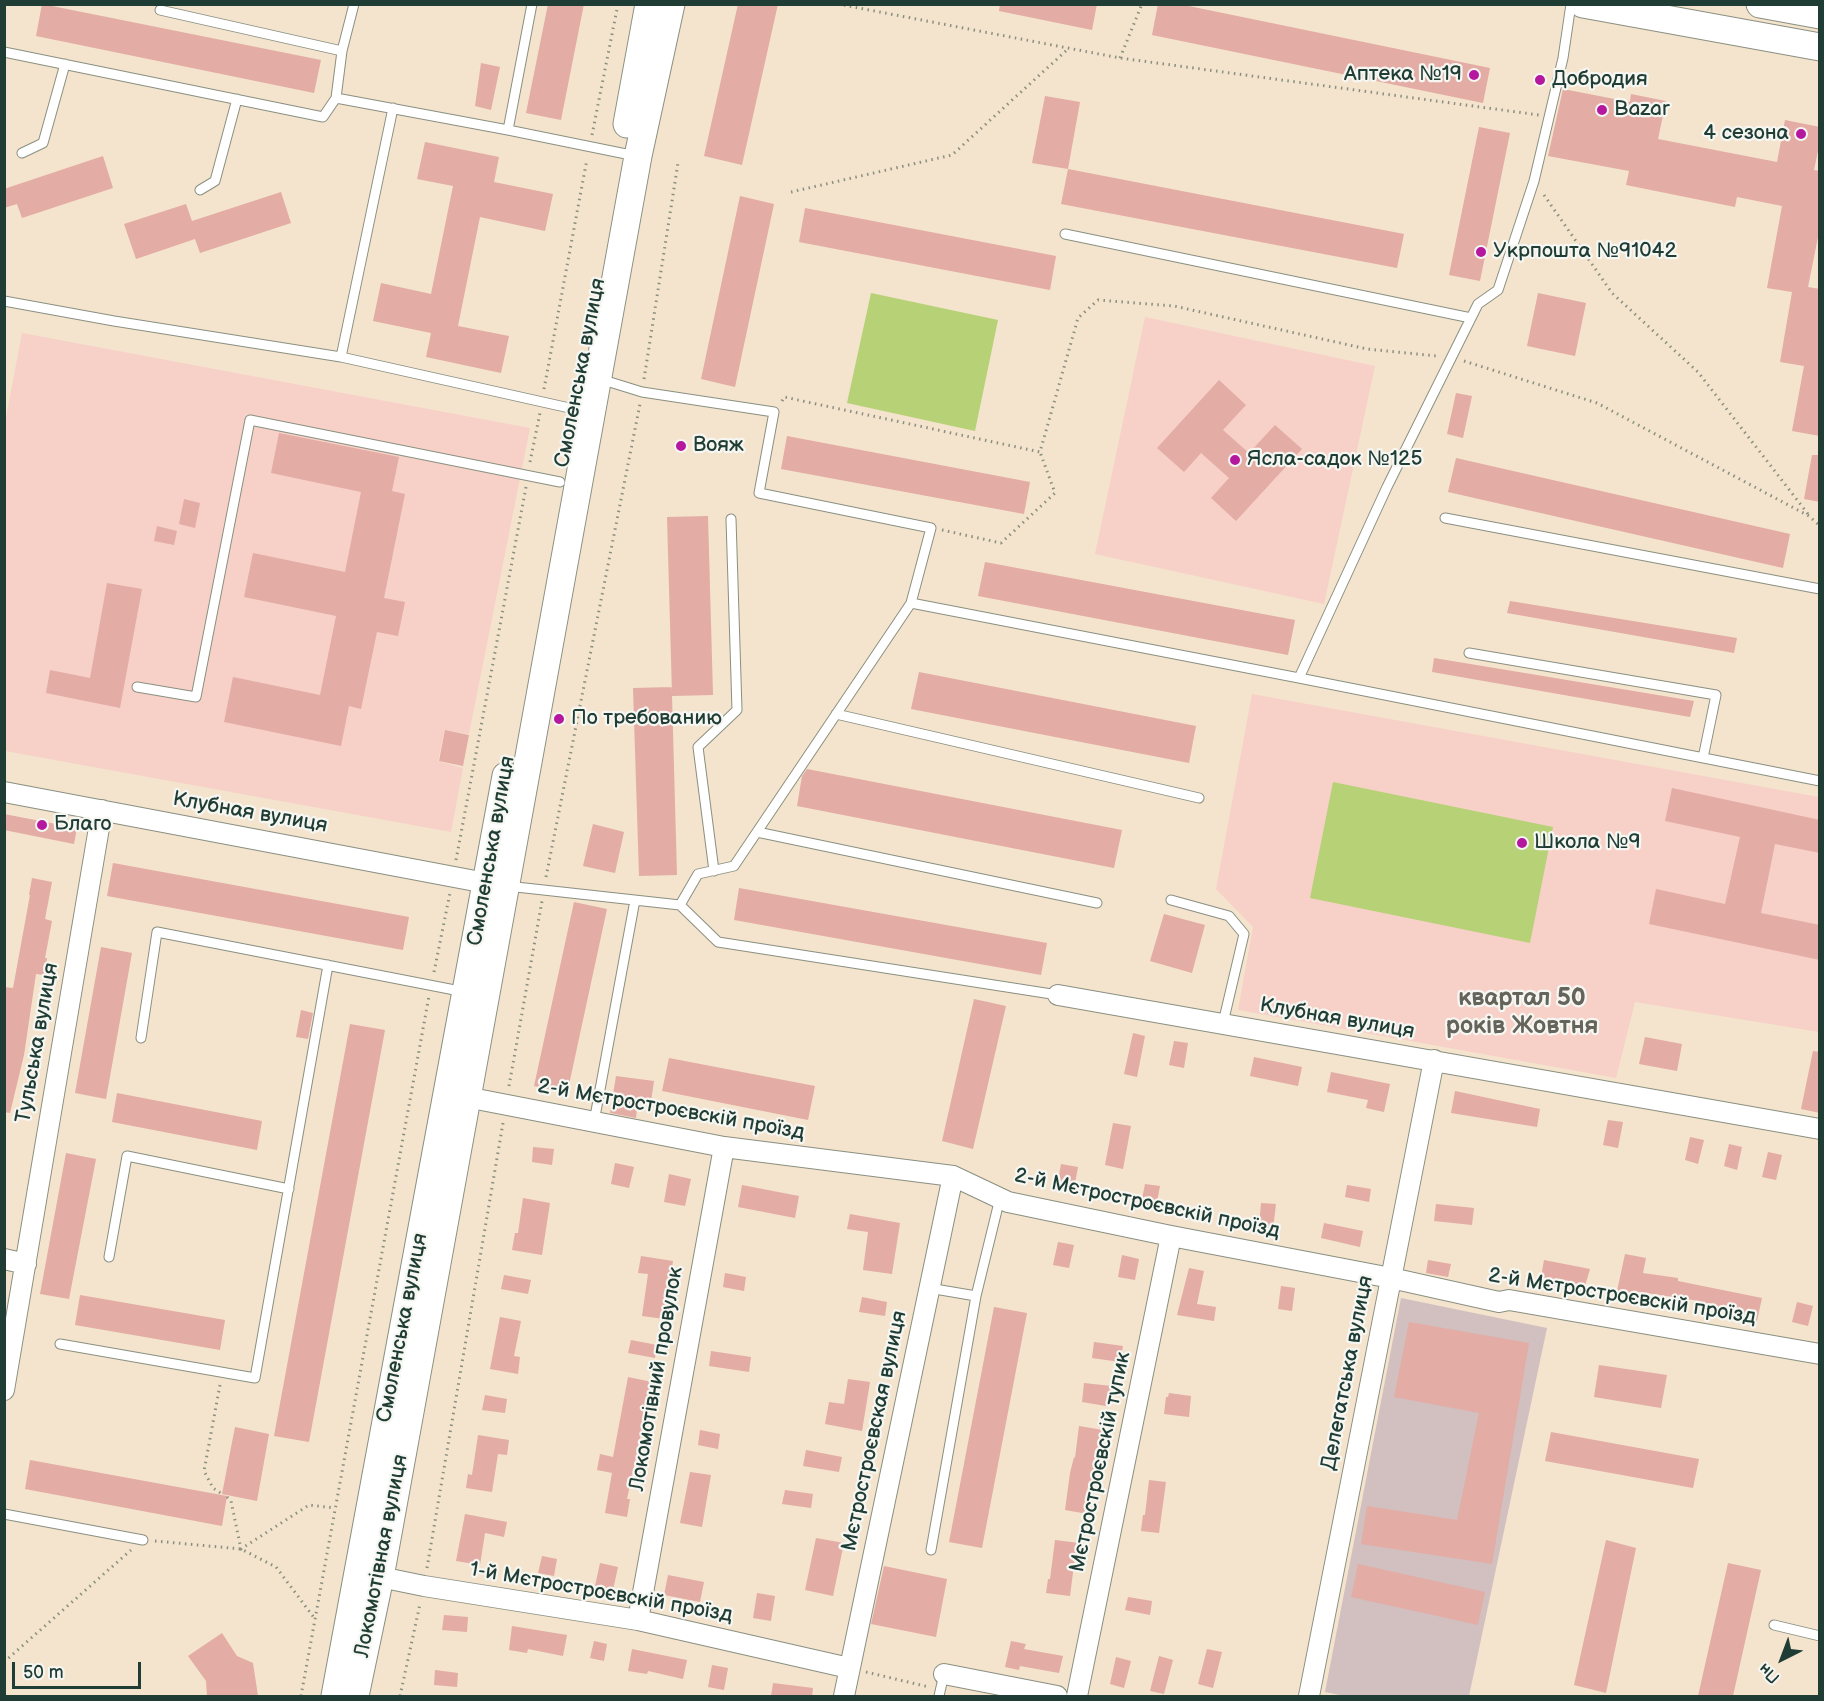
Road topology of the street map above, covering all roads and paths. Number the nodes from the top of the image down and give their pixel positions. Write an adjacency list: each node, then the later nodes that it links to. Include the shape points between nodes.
1 (354, 4): 15 (lane)
2 (532, 4): 23 (lane)
3 (618, 4): 24 (path)
4 (649, 4): 26 (street, Смоленська вулиця)
5 (671, 4): 26 (street, Смоленська вулиця)
6 (838, 4): 14 (path)
7 (1143, 4): 17 (path)
8 (1571, 4): 22 (lane)
9 (1584, 4): 13 (street)
10 (1760, 4): 12 (street)
11 (160, 10): 15 (lane)
12 (1810, 11)
13 (1820, 47)
14 (1068, 48): 17 (path); 30 (path, via 952,155)
15 (342, 51): 19 (lane)
16 (4, 52): 18 (lane)
17 (1120, 58): 22 (path)
18 (65, 64): 20 (lane); 25 (lane, via 43,143)
19 (336, 98): 20 (lane, via 323,117); 21 (lane)
20 (237, 99): 29 (lane, via 215,181)
21 (393, 108): 23 (lane); 34 (lane)
22 (1550, 116): 28 (lane)
23 (508, 130): 24 (lane)
24 (590, 146): 26 (lane); 38 (path)
25 (22, 153)
26 (630, 154): 36 (street, Смоленська вулиця); 39 (street, Смоленська вулиця)
27 (678, 163): 37 (path)
28 (1534, 181): 33 (lane, via 1498,290 1478,304); 44 (path, via 1612,293 1698,372)
29 (200, 189)
30 (791, 192)
31 (1065, 234): 33 (lane)
32 (4, 301): 34 (lane)
33 (1471, 318): 35 (lane)
34 (341, 357): 38 (lane)
35 (1452, 357): 41 (path, via 1367,349 1174,306 1098,300 1078,318); 44 (path, via 1597,403); 52 (lane)
36 (597, 378): 37 (lane); 63 (street, Смоленська вулиця)
37 (642, 392): 40 (lane); 64 (path)
38 (542, 402): 39 (lane); 42 (path)
39 (574, 409): 43 (street, Смоленська вулиця)
40 (774, 412): 41 (path, via 784,397); 48 (lane, via 759,493)
41 (1040, 452): 48 (path, via 1055,494 1001,543)
42 (528, 476): 43 (lane); 53 (lane, via 250,420 196,697); 62 (path)
43 (560, 482): 63 (street, Смоленська вулиця)
44 (1809, 516): 47 (path)
45 (1444, 518): 49 (lane)
46 (731, 519): 61 (lane, via 737,710 698,747)
47 (1820, 526)
48 (931, 528): 50 (lane)
49 (1820, 589)
50 (911, 603): 52 (lane); 54 (lane)
51 (1469, 653): 55 (lane, via 1716,695)
52 (1299, 678): 55 (lane)
53 (137, 687)
54 (836, 714): 58 (lane); 60 (lane)
55 (1703, 758): 56 (lane)
56 (1820, 782)
57 (4, 792): 59 (street, Клубная вулиця)
58 (1199, 798)
59 (102, 810): 62 (street, Клубная вулиця); 87 (street, Тульська вулиця)
60 (757, 832): 61 (lane, via 734,866); 67 (lane)
61 (714, 871): 68 (lane, via 698,874)
62 (453, 875): 63 (street, Клубная вулиця); 70 (path)
63 (495, 884): 64 (lane); 71 (street, Смоленська вулиця)
64 (543, 891): 65 (lane); 77 (path)
65 (635, 900): 68 (lane); 78 (lane)
66 (1171, 900): 73 (lane, via 1229,916 1244,934)
67 (1097, 903)
68 (681, 905): 72 (lane, via 718,942)
69 (328, 965): 70 (lane); 74 (lane, via 157,932); 82 (lane)
70 (431, 985): 71 (lane); 97 (path)
71 (476, 994): 76 (street, Смоленська вулиця); 112 (street, Смоленська вулиця)
72 (1058, 995): 73 (street, Клубная вулиця)
73 (1223, 1023): 75 (street, Клубная вулиця)
74 (141, 1038)
75 (1434, 1060): 79 (street, Клубная вулиця); 88 (street, Делегатська вулиця)
76 (466, 1097): 77 (street, 2-й Мєтростроєвскій проїзд); 102 (street, Локомотівная вулиця)
77 (506, 1106): 78 (street, 2-й Мєтростроєвскій проїзд); 103 (path)
78 (594, 1123): 80 (street, 2-й Мєтростроєвскій проїзд)
79 (1820, 1129)
80 (724, 1147): 81 (street, 2-й Мєтростроєвскій проїзд); 105 (street, Локомотівний провулок)
81 (953, 1176): 83 (street, 2-й Мєтростроєвскій проїзд); 89 (street, Мєтростроєвская вулиця)
82 (289, 1189): 85 (lane, via 127,1156); 93 (lane, via 255,1378)
83 (1000, 1198): 84 (street, 2-й Мєтростроєвскій проїзд); 90 (lane)
84 (1171, 1236): 88 (street, 2-й Мєтростроєвскій проїзд); 117 (street, Мєтростроєвскій тупик)
85 (109, 1257)
86 (4, 1259): 87 (street)
87 (26, 1264): 94 (street, Тульська вулиця)
88 (1391, 1278): 92 (street, 2-й Мєтростроєвскій проїзд, via 1499,1302 1509,1300); 118 (street, Делегатська вулиця)
89 (929, 1288): 90 (lane); 109 (street, Мєтростроєвская вулиця)
90 (976, 1296): 101 (lane)
91 (60, 1344): 93 (lane)
92 (1820, 1354)
93 (222, 1373): 95 (path, via 204,1471 213,1488)
94 (4, 1390)
95 (222, 1494)
96 (227, 1497): 100 (path)
97 (335, 1508): 100 (path, via 309,1505); 104 (path)
98 (4, 1514): 99 (lane)
99 (143, 1540): 100 (path); 108 (path)
100 (241, 1550): 104 (path, via 276,1567)
101 (931, 1550)
102 (380, 1577): 103 (street, 1-й Мєтростроєвскій проїзд); 113 (street, Локомотівная вулиця)
103 (424, 1586): 105 (street, 1-й Мєтростроєвскій проїзд); 114 (path)
104 (315, 1619): 111 (path)
105 (638, 1620): 109 (street, 1-й Мєтростроєвскій проїзд)
106 (1774, 1625): 107 (lane)
107 (1820, 1636)
108 (4, 1662)
109 (849, 1668): 110 (path); 115 (street, Мєтростроєвская вулиця)
110 (941, 1687): 116 (street)
111 (301, 1696)
112 (335, 1696)
113 (355, 1696)
114 (400, 1696)
115 (844, 1696)
116 (1057, 1696)
117 (1077, 1696)
118 (1309, 1696)

